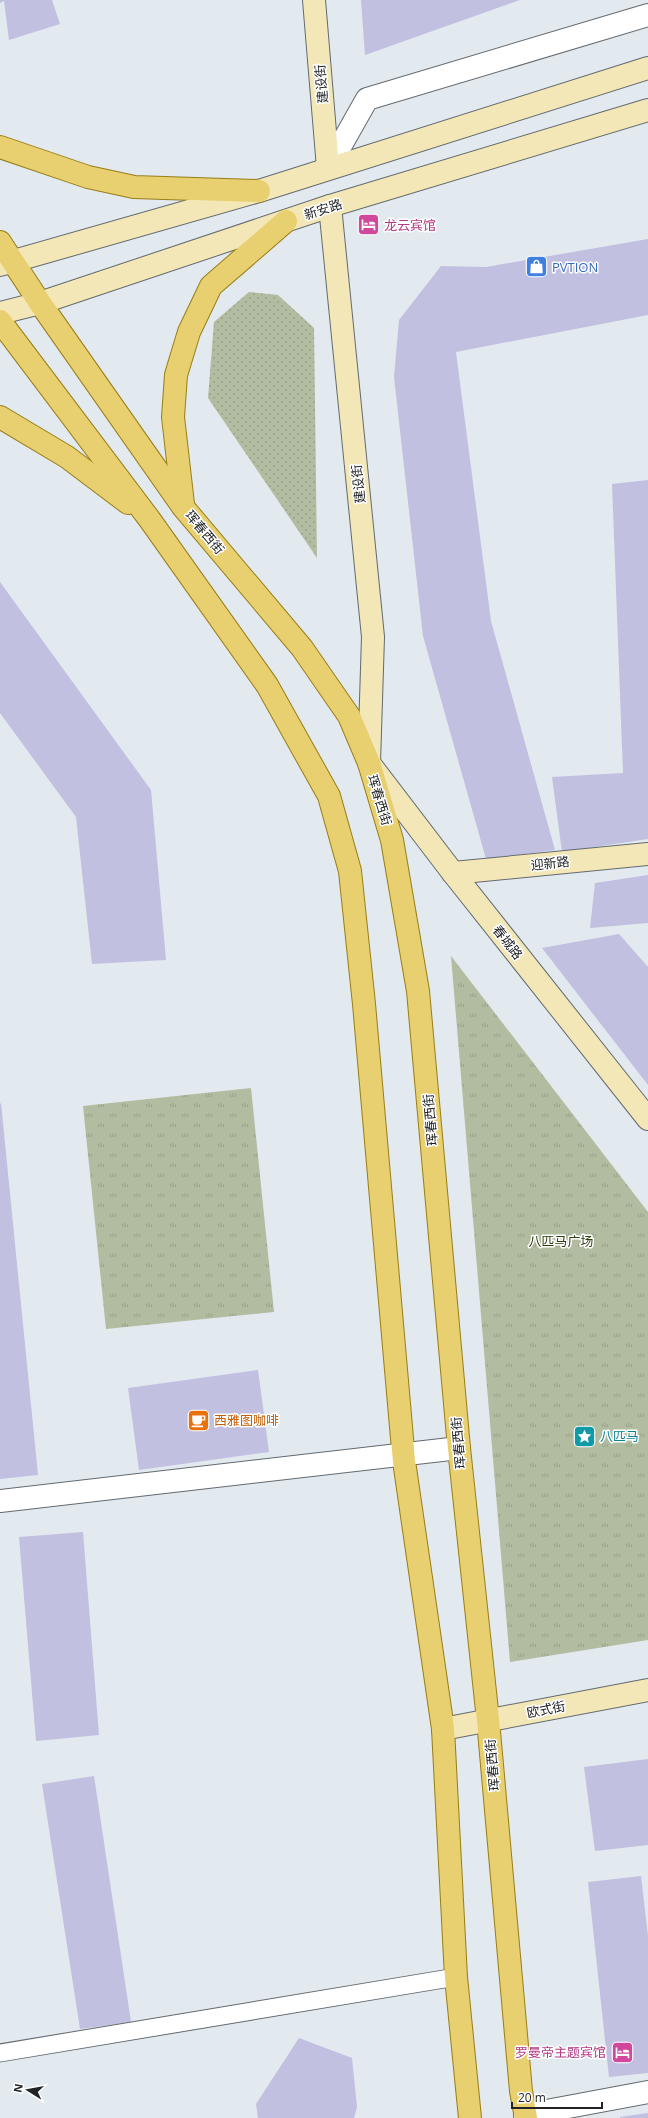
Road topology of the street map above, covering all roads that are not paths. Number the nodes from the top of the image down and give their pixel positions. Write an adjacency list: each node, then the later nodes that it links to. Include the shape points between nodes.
1 (314, 0): 6 (street, 建设街)
2 (648, 15): 6 (street, via 367,99)
3 (648, 68): 6 (street)
4 (648, 110): 8 (street, 新安路)
5 (0, 147): 7 (main road, via 88,177 134,187)
6 (328, 168): 7 (street)
7 (259, 191): 11 (street)
8 (330, 206): 9 (street, 新安路); 18 (street, 建设街, via 373,637)
9 (286, 221): 12 (street, 新安路); 16 (main road, via 211,286 189,332 176,375 173,417)
10 (0, 242): 11 (main road, 珲春西街)
11 (7, 263): 12 (main road, 珲春西街)
12 (40, 302): 13 (street, 新安路); 16 (main road, 珲春西街)
13 (0, 313)
14 (0, 321): 17 (main road)
15 (0, 417): 17 (main road, via 67,457)
16 (183, 507): 18 (main road, 珲春西街, via 302,648 349,716)
17 (150, 520): 23 (main road, via 267,685 329,796 350,871)
18 (369, 763): 20 (street, 春城路); 22 (main road, 珲春西街, via 392,840 418,991)
19 (648, 854): 20 (street, 迎新路)
20 (453, 873): 21 (street, 春城路)
21 (648, 1119)
22 (459, 1448): 23 (street); 26 (main road, 珲春西街)
23 (404, 1455): 24 (street); 27 (main road)
24 (0, 1501)
25 (648, 1690): 26 (street, 欧式街)
26 (488, 1720): 27 (street, 欧式街); 31 (main road, 珲春西街, via 521,2091)
27 (443, 1729): 28 (main road)
28 (456, 1977): 29 (lane); 32 (main road)
29 (0, 2053)
30 (648, 2092): 31 (street)
31 (526, 2117)
32 (470, 2118)

